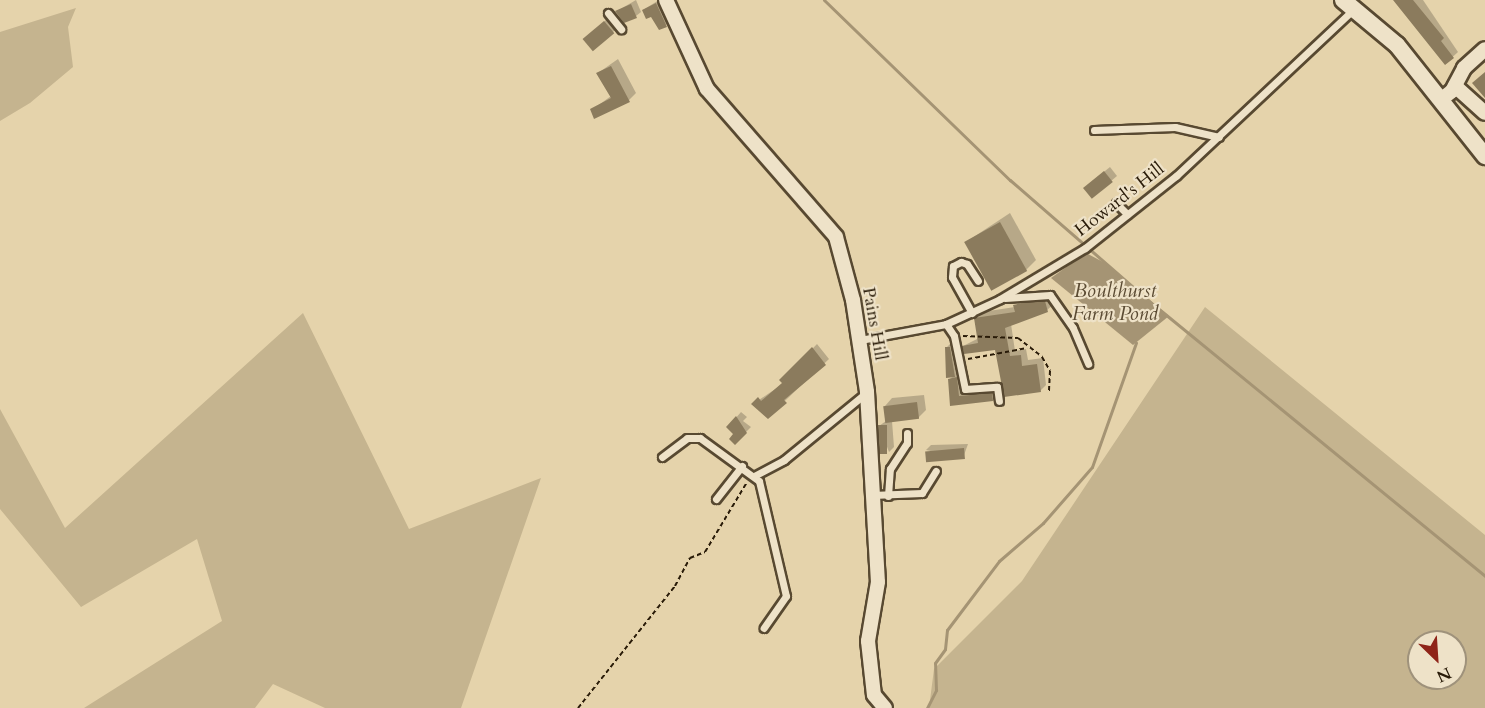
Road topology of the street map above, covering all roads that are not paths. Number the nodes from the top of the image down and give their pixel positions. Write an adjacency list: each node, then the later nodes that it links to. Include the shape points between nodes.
1 (666, 0): 17 (street, Pains Hill, via 706,89 836,237)
2 (1348, 5): 6 (street); 9 (lane, Howard's Hill)
3 (608, 13): 4 (lane)
4 (621, 29)
5 (1485, 49): 6 (street, via 1464,68)
6 (1449, 92): 7 (street); 10 (street)
7 (1485, 114)
8 (1094, 130): 9 (lane, via 1175,127)
9 (1219, 137): 12 (lane, Howard's Hill)
10 (1485, 156)
11 (1116, 203): 12 (lane)
12 (1127, 214): 14 (lane, Howard's Hill, via 1085,248)
13 (978, 281): 15 (lane, via 967,264 953,266 952,277)
14 (1000, 299): 15 (lane, Howard's Hill); 18 (lane, via 1050,295 1074,328)
15 (972, 313): 16 (lane, Howard's Hill)
16 (946, 324): 17 (lane, Howard's Hill); 20 (lane, via 954,336 965,389 997,387)
17 (860, 340): 19 (street, Pains Hill)
18 (1088, 364)
19 (867, 392): 25 (lane, via 783,460); 26 (street, Pains Hill)
20 (999, 401)
21 (907, 434): 27 (lane, via 903,450 890,469)
22 (662, 458): 23 (lane, via 687,438 700,438)
23 (742, 466): 25 (lane); 28 (lane)
24 (936, 471): 27 (lane, via 922,493)
25 (754, 476): 29 (lane, via 767,504 786,596)
26 (872, 495): 27 (lane); 30 (street, Pains Hill, via 878,582 868,641 874,695)
27 (888, 496)
28 (716, 500)
29 (764, 628)
30 (885, 708)

